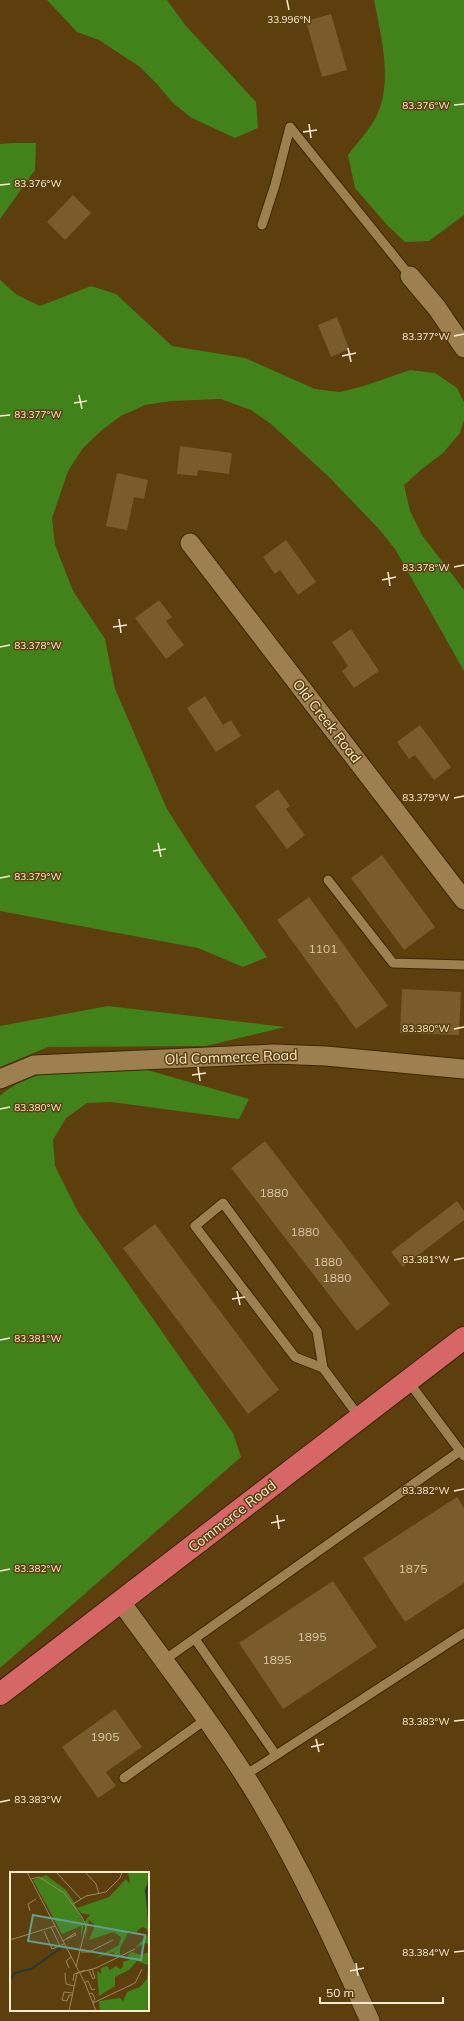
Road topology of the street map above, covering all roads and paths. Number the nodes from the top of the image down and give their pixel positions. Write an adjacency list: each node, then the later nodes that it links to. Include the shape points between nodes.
1 (262, 225): 2 (lane, via 290,127)
2 (410, 276): 3 (street, via 437,308)
3 (464, 348)
4 (190, 543): 6 (street, Old Creek Road)
5 (328, 880): 7 (lane, via 393,963)
6 (464, 900)
7 (464, 965)
8 (464, 1068): 9 (street, Old Commerce Road, via 274,1054 34,1065)
9 (0, 1079)
10 (464, 1338): 12 (highway, Commerce Road)
11 (323, 1368): 11 (lane, via 295,1358 194,1226 223,1203 317,1331); 13 (lane)
12 (408, 1381): 13 (highway, Commerce Road); 14 (lane)
13 (360, 1418): 15 (highway, Commerce Road)
14 (462, 1453): 17 (lane)
15 (121, 1602): 18 (street); 19 (highway, Commerce Road)
16 (464, 1633): 21 (lane)
17 (195, 1638): 18 (lane); 21 (lane)
18 (163, 1661): 20 (street)
19 (0, 1694)
20 (205, 1720): 22 (street); 23 (lane)
21 (276, 1755): 22 (lane)
22 (244, 1776): 24 (street, via 310,1891)
23 (124, 1778)
24 (370, 2021)

